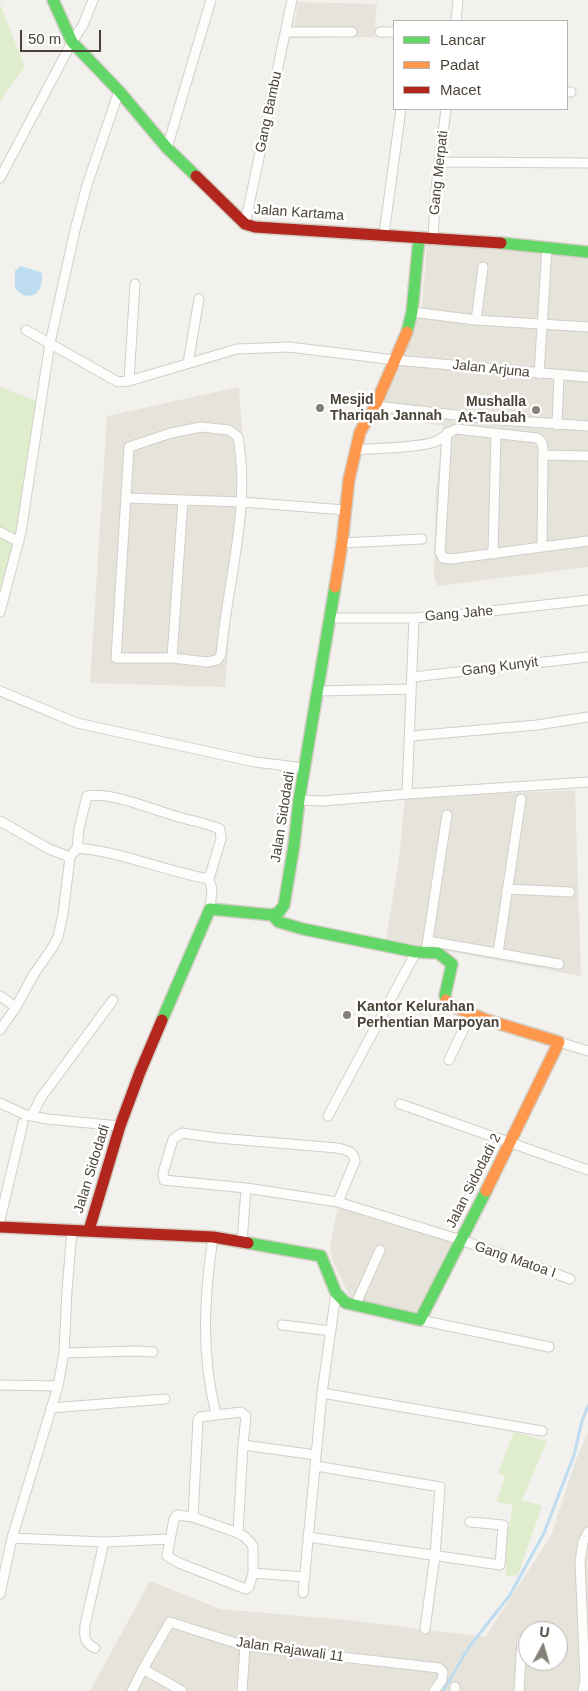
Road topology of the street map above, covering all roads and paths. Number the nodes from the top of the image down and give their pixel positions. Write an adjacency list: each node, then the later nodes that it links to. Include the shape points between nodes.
1 (54, 0): 12 (street, Jalan Kartama)
2 (93, 0): 12 (street)
3 (211, 0): 16 (street)
4 (292, 0): 8 (street, Gang Bambu)
5 (450, 0): 6 (street)
6 (458, 0): 7 (street)
7 (456, 20)
8 (286, 32): 9 (street); 20 (street, Gang Bambu)
9 (352, 32)
10 (380, 32): 11 (street)
11 (393, 32)
12 (72, 42): 13 (street, Jalan Kartama); 19 (street)
13 (119, 91): 16 (street, Jalan Kartama); 34 (street, via 87,184)
14 (401, 110): 21 (street)
15 (446, 110): 17 (street, Gang Merpati)
16 (167, 148): 20 (street, Jalan Kartama)
17 (440, 162): 18 (street); 23 (street, Gang Merpati)
18 (588, 164)
19 (0, 178)
20 (245, 224): 21 (street, Jalan Kartama)
21 (384, 234): 22 (street, Jalan Kartama)
22 (419, 238): 23 (street, Jalan Kartama); 29 (street, Jalan Sidodadi)
23 (433, 238): 24 (street, Jalan Kartama)
24 (547, 248): 25 (street, Jalan Kartama); 31 (street)
25 (588, 252)
26 (483, 268): 30 (street)
27 (135, 284): 40 (street)
28 (199, 300): 36 (street)
29 (412, 312): 30 (street); 35 (street, Jalan Sidodadi)
30 (476, 320): 31 (street)
31 (543, 323): 32 (street); 37 (street)
32 (588, 327)
33 (26, 330): 34 (street)
34 (50, 343): 40 (street, via 113,380); 56 (street)
35 (395, 360): 36 (street, Jalan Arjuna, via 288,347 237,349); 37 (street, Jalan Arjuna); 41 (street, Jalan Sidodadi)
36 (188, 363): 40 (street, Jalan Arjuna)
37 (539, 374): 38 (street, Jalan Arjuna)
38 (560, 375): 39 (street, Jalan Arjuna); 42 (street)
39 (588, 377)
40 (129, 381)
41 (375, 406): 42 (street); 46 (street, Jalan Sidodadi, via 360,432)
42 (557, 425): 43 (street)
43 (588, 426)
44 (447, 433): 45 (street, via 456,429); 46 (street, via 426,444); 59 (street, via 440,552 443,558 451,560)
45 (496, 433): 47 (street, via 537,438 541,440); 59 (street)
46 (356, 450): 52 (street, Jalan Sidodadi)
47 (543, 455): 48 (street); 58 (street)
48 (588, 456)
49 (127, 498): 50 (street); 51 (street, via 129,447 201,427 229,430 238,437); 65 (street, via 116,658)
50 (183, 500): 51 (street); 65 (street)
51 (242, 502): 52 (street); 65 (street, via 221,656 207,662)
52 (345, 510): 57 (street, Jalan Sidodadi)
53 (0, 532): 56 (street)
54 (422, 539): 57 (street)
55 (588, 541): 58 (street)
56 (19, 542): 61 (street)
57 (342, 543): 62 (street, Jalan Sidodadi)
58 (542, 547): 59 (street)
59 (493, 554)
60 (588, 600): 63 (street, Gang Jahe)
61 (0, 612)
62 (329, 618): 63 (street, Gang Jahe); 69 (street, Jalan Sidodadi)
63 (414, 618): 66 (street)
64 (588, 657): 66 (street, Gang Kunyit)
65 (172, 658)
66 (413, 677): 67 (street)
67 (411, 689): 69 (street); 71 (street)
68 (0, 691): 72 (street, via 77,723 256,762)
69 (318, 691): 72 (street, Jalan Sidodadi)
70 (588, 717): 71 (street, via 537,725)
71 (411, 736): 74 (street)
72 (305, 768): 76 (street, Jalan Sidodadi)
73 (588, 782): 74 (street)
74 (408, 794): 76 (street)
75 (521, 799): 82 (street)
76 (299, 800): 85 (street, Jalan Sidodadi, via 284,905)
77 (447, 815): 86 (street)
78 (0, 821): 80 (street)
79 (77, 848): 80 (street); 81 (street, via 122,855); 81 (street, via 87,796 110,797 220,828)
80 (70, 857): 91 (street, via 58,937)
81 (209, 879): 84 (street, via 212,889)
82 (507, 889): 83 (street); 87 (street)
83 (570, 892)
84 (210, 908): 85 (street); 102 (street, Jalan Sidodadi)
85 (272, 915): 86 (street, via 279,922 303,929)
86 (424, 948): 87 (street); 92 (street, via 452,964 446,1000 449,1005); 100 (street)
87 (498, 952): 88 (street)
88 (559, 964)
89 (0, 996): 91 (street)
90 (113, 1000): 99 (street, via 40,1099)
91 (16, 1007): 93 (street)
92 (471, 1013): 94 (street); 96 (street)
93 (0, 1030)
94 (559, 1042): 95 (street); 103 (street, Jalan Sidodadi 2)
95 (588, 1051)
96 (449, 1060)
97 (0, 1103): 99 (street)
98 (400, 1104): 103 (street)
99 (32, 1116): 102 (street)
100 (328, 1116)
101 (23, 1123): 107 (street)
102 (120, 1126): 110 (street, Jalan Sidodadi)
103 (511, 1142): 104 (street); 112 (street, Jalan Sidodadi 2)
104 (588, 1170)
105 (246, 1188): 106 (street, Gang Matoa I); 106 (street, Gang Matoa I, via 164,1180 173,1139 182,1133 350,1151 355,1161); 113 (street)
106 (338, 1202): 112 (street, Gang Matoa I)
107 (0, 1220)
108 (0, 1227): 109 (street, Jalan Sidodadi)
109 (72, 1230): 110 (street, Jalan Sidodadi); 123 (street)
110 (89, 1230): 111 (street)
111 (213, 1237): 113 (street); 129 (street, via 206,1282 205,1324 209,1385)
112 (461, 1240): 115 (street, Gang Matoa I); 118 (street, Jalan Sidodadi 2)
113 (242, 1243): 116 (street, via 321,1256)
114 (380, 1250): 117 (street)
115 (570, 1279)
116 (336, 1293): 117 (street, via 346,1304); 120 (street)
117 (355, 1306): 118 (street)
118 (420, 1320): 121 (street)
119 (282, 1325): 120 (street)
120 (331, 1331): 126 (street)
121 (549, 1347)
122 (153, 1352): 123 (street)
123 (64, 1353): 125 (street)
124 (0, 1385): 125 (street)
125 (58, 1386): 128 (street)
126 (322, 1393): 130 (street); 132 (street)
127 (165, 1399): 128 (street)
128 (51, 1408): 139 (street)
129 (216, 1414): 131 (street, via 244,1413); 134 (street, via 198,1420)
130 (542, 1431)
131 (243, 1445): 132 (street); 137 (street)
132 (316, 1454): 133 (street)
133 (316, 1466): 138 (street); 142 (street, via 440,1487)
134 (193, 1517): 137 (street); 140 (street, via 175,1516)
135 (470, 1522): 142 (street, via 503,1525 500,1565)
136 (588, 1532): 147 (street, via 580,1562)
137 (238, 1533): 143 (street, via 254,1546)
138 (308, 1537): 142 (street); 144 (street)
139 (12, 1538): 141 (street); 146 (street)
140 (170, 1539): 141 (street); 143 (street, via 167,1556 179,1563 246,1589)
141 (104, 1542): 150 (street, via 84,1638)
142 (434, 1555): 148 (street)
143 (253, 1573): 144 (street)
144 (305, 1578): 145 (street)
145 (303, 1593)
146 (0, 1594)
147 (585, 1609): 153 (street)
148 (425, 1629)
149 (245, 1646): 151 (street, Jalan Rajawali 11, via 170,1622); 156 (street); 157 (street, Jalan Rajawali 11, via 439,1668 443,1672 442,1680)
150 (96, 1648)
151 (143, 1669): 154 (street); 155 (street)
152 (520, 1671): 158 (street)
153 (586, 1680): 159 (street)
154 (132, 1691)
155 (182, 1691)
156 (242, 1691)
157 (434, 1691)
158 (519, 1691)
159 (584, 1691)

